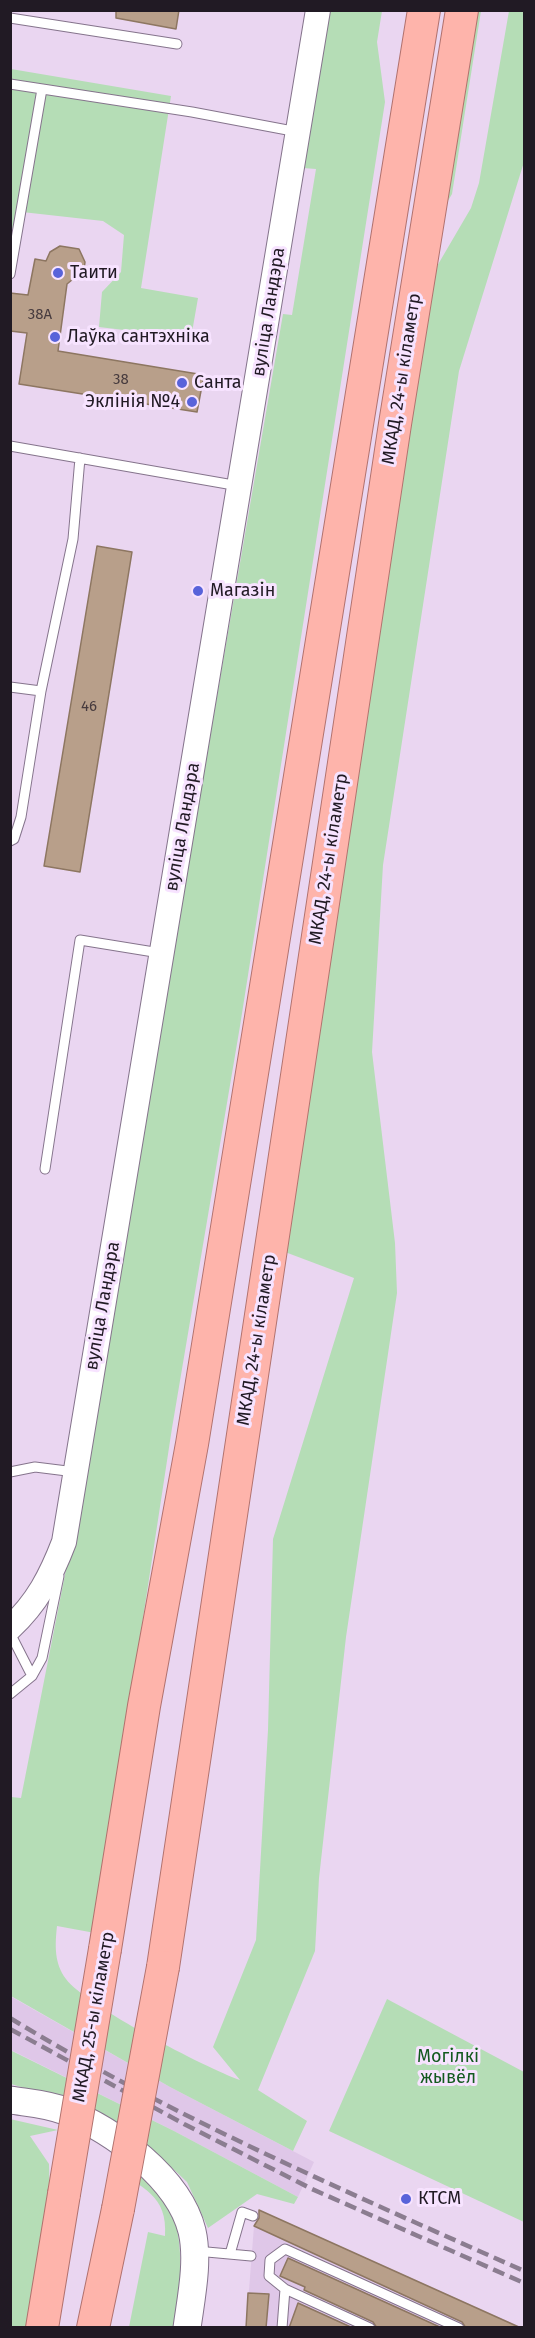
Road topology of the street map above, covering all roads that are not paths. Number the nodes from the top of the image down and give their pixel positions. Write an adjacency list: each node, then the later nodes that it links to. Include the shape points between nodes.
1 (318, 10): 8 (street, вуліца Ландэра)
2 (424, 10): 25 (highway, МКАД, 24-ы кіламетр, via 192,1444)
3 (462, 10): 33 (highway, МКАД, 24-ы кіламетр, bridge, via 393,435 163,1967)
4 (10, 18): 5 (lane)
5 (177, 44)
6 (10, 84): 7 (lane)
7 (42, 89): 8 (lane); 9 (lane)
8 (298, 132): 12 (street, вуліца Ландэра)
9 (10, 274)
10 (10, 446): 11 (lane)
11 (80, 458): 12 (lane); 14 (lane, via 72,539)
12 (240, 486): 16 (street, вуліца Ландэра)
13 (10, 687): 14 (lane)
14 (41, 691): 15 (lane, via 21,818)
15 (10, 841)
16 (162, 953): 17 (lane, via 80,940); 19 (street, вуліца Ландэра)
17 (45, 1169)
18 (10, 1472): 19 (lane, via 36,1467)
19 (75, 1473): 20 (street, вуліца Ландэра)
20 (64, 1542): 21 (street, вуліца Ландэра, via 42,1592); 23 (lane, via 44,1648)
21 (10, 1628)
22 (10, 1633): 23 (lane)
23 (32, 1676): 24 (lane)
24 (10, 1694)
25 (144, 1706): 32 (highway, МКАД, 25-ы кіламетр, bridge)
26 (10, 2101): 28 (main road, via 66,2111 140,2156 185,2213)
27 (253, 2216): 29 (lane, via 242,2212)
28 (194, 2250): 29 (lane); 34 (main road)
29 (230, 2254): 30 (lane)
30 (251, 2256)
31 (285, 2289): 35 (lane); 36 (lane); 37 (lane, via 270,2276 270,2260 285,2249)
32 (42, 2328)
33 (93, 2328)
34 (187, 2328)
35 (282, 2328)
36 (370, 2328)
37 (459, 2328)

